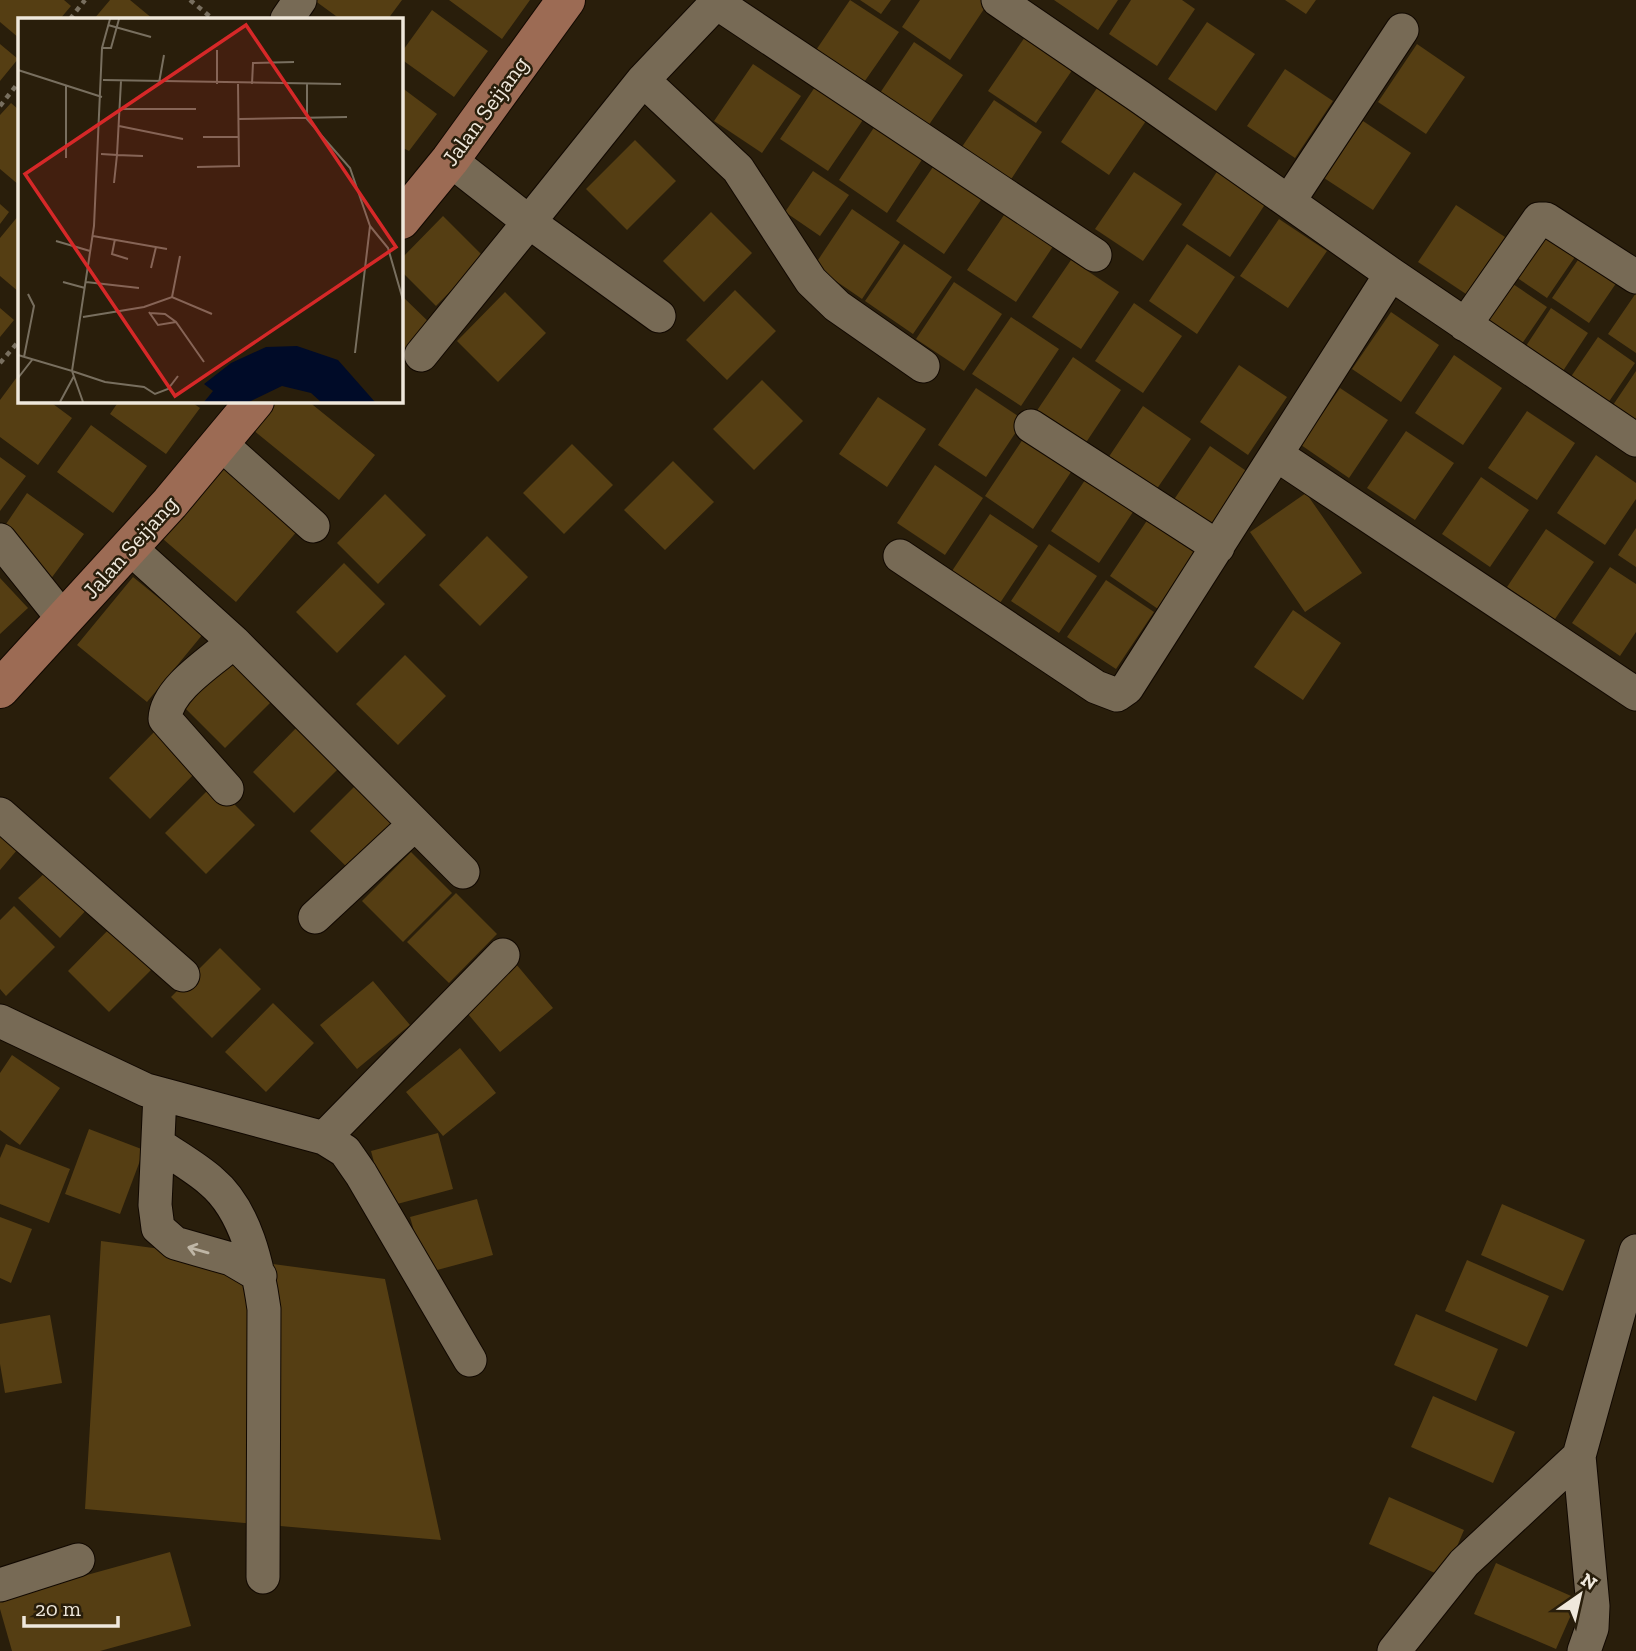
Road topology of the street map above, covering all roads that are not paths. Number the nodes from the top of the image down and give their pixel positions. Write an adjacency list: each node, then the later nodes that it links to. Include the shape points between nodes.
1 (300, 0): 5 (street)
2 (566, 0): 8 (main road, Jalan Seijang)
3 (998, 0): 9 (street)
4 (718, 1): 7 (street); 12 (street)
5 (288, 18)
6 (1402, 30): 9 (street)
7 (643, 80): 11 (street); 18 (street, via 738,169 811,281 836,306)
8 (450, 160): 10 (main road, Jalan Seijang); 11 (street)
9 (1289, 201): 13 (street)
10 (402, 219)
11 (529, 222): 15 (street); 17 (street)
12 (1095, 255)
13 (1391, 274): 16 (street); 23 (street)
14 (1636, 277): 16 (street, via 1546,219 1539,219)
15 (659, 316)
16 (1465, 325): 21 (street)
17 (421, 355)
18 (923, 366)
19 (254, 402): 22 (main road, Jalan Seijang)
20 (1031, 426): 27 (street)
21 (1636, 440)
22 (220, 443): 24 (street); 26 (main road, Jalan Seijang)
23 (1277, 455): 27 (street); 32 (street)
24 (313, 526)
25 (0, 540): 29 (street)
26 (129, 547): 29 (main road, Jalan Seijang); 30 (street)
27 (1218, 547): 28 (street, via 1127,688 1117,695 1096,687)
28 (900, 556)
29 (64, 620): 31 (main road, Jalan Seijang)
30 (233, 642): 33 (street, via 173,695 165,711 165,719); 35 (street)
31 (0, 689)
32 (1634, 695)
33 (227, 789)
34 (0, 814): 39 (street)
35 (415, 824): 36 (street); 37 (street)
36 (463, 872)
37 (315, 917)
38 (503, 955): 42 (street)
39 (183, 975)
40 (0, 1021): 41 (street)
41 (160, 1094): 42 (street); 43 (street)
42 (324, 1138): 46 (street, via 345,1152 361,1174)
43 (158, 1144): 45 (street, via 212,1181 229,1200); 45 (street, one-way to 43, via 232,1259 175,1242 158,1228)
44 (1636, 1251): 47 (street)
45 (260, 1276): 49 (street, via 264,1309)
46 (470, 1360)
47 (1579, 1456): 51 (street, via 1464,1563); 52 (street, via 1593,1606)
48 (78, 1560): 50 (street)
49 (263, 1577)
50 (0, 1585)
51 (1394, 1651)
52 (1584, 1651)

